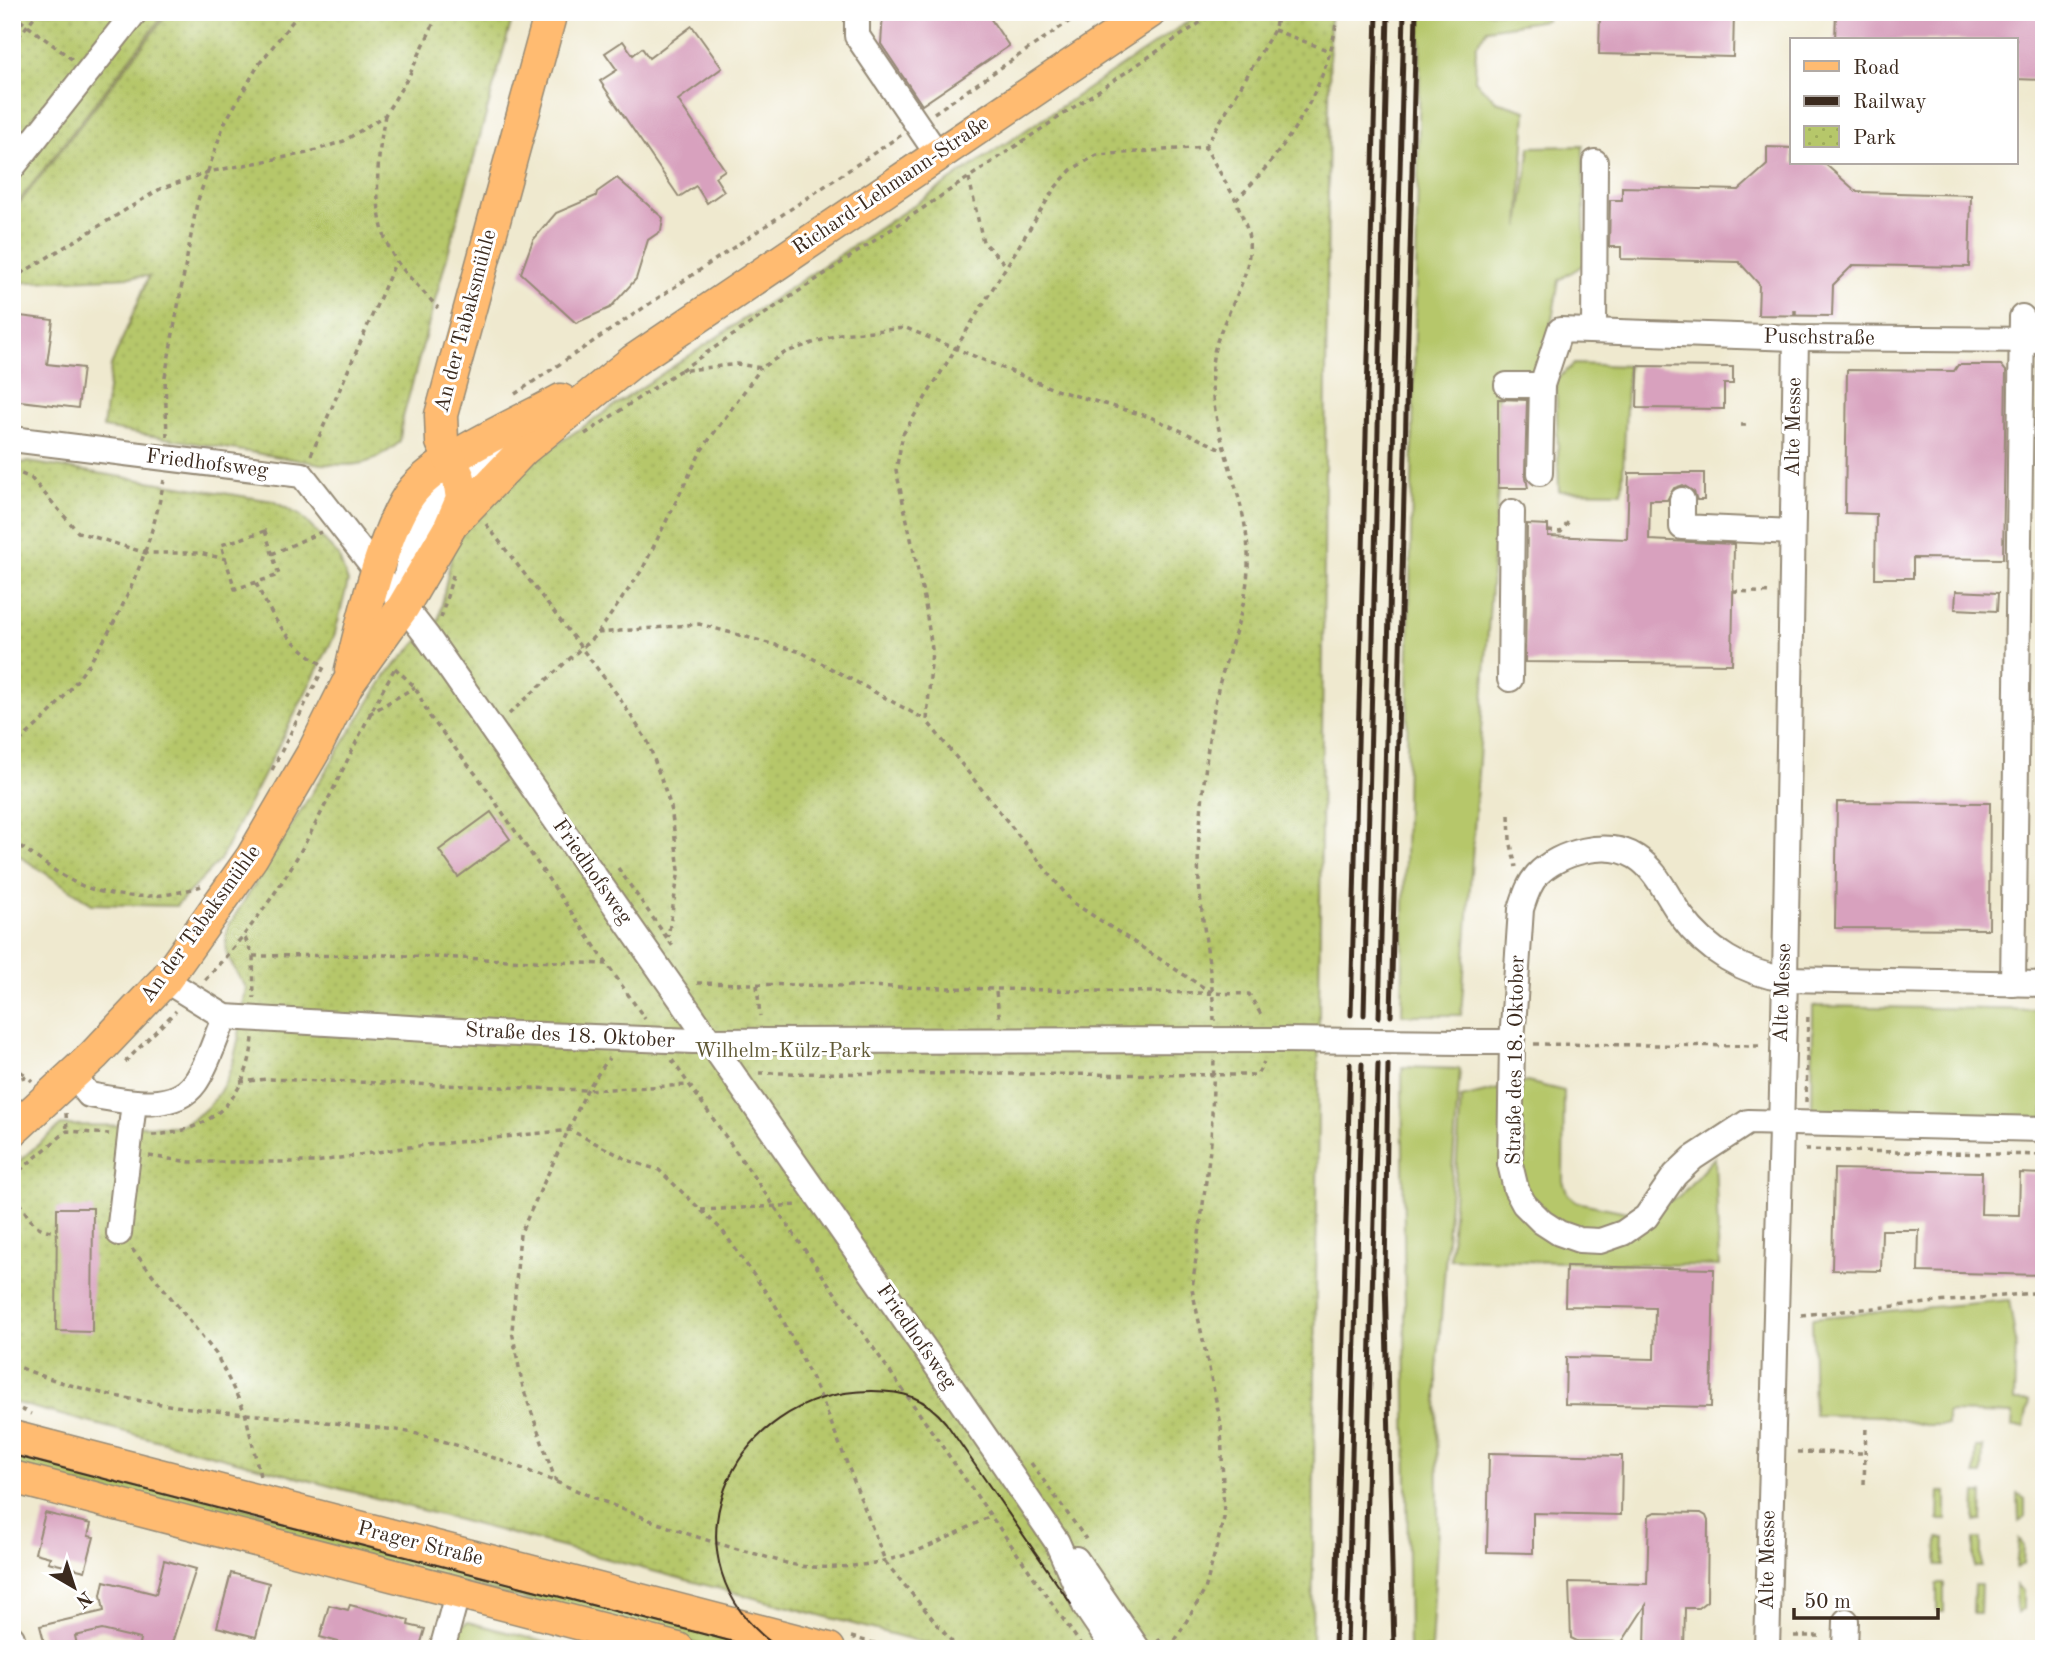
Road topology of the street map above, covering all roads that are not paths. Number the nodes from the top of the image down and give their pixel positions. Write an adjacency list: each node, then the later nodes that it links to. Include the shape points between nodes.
1 (135, 12): 7 (street)
2 (551, 12): 16 (main road, An der Tabaksmühle, via 443,403 440,436)
3 (858, 12): 5 (street, via 856,36)
4 (1150, 12): 5 (main road, Richard-Lehmann-Straße)
5 (938, 155): 11 (main road, Richard-Lehmann-Straße)
6 (1595, 162): 9 (street)
7 (12, 168)
8 (1796, 327): 9 (street, Puschstraße); 10 (street, Puschstraße); 21 (street, Alte Messe)
9 (1594, 330): 13 (street, Puschstraße, via 1560,330)
10 (2029, 332): 27 (street)
11 (633, 360): 15 (main road, Richard-Lehmann-Straße); 16 (main road, Richard-Lehmann-Straße)
12 (1507, 384): 13 (street)
13 (1542, 385): 17 (street)
14 (12, 439): 22 (street, Friedhofsweg, via 302,475 330,531)
15 (509, 463): 16 (main road, Richard-Lehmann-Straße, via 486,473); 20 (main road, Richard-Lehmann-Straße)
16 (459, 471): 20 (main road, An der Tabaksmühle); 22 (main road, Richard-Lehmann-Straße, via 423,480 404,503); 23 (street, via 417,531)
17 (1540, 473)
18 (1682, 500): 21 (street, via 1682,527)
19 (1512, 512): 25 (street)
20 (464, 528): 23 (main road, An der Tabaksmühle)
21 (1792, 532): 26 (street, Alte Messe)
22 (378, 575): 23 (street, Friedhofsweg); 24 (main road, An der Tabaksmühle)
23 (403, 607): 24 (main road, An der Tabaksmühle); 31 (street, Friedhofsweg)
24 (336, 676): 29 (main road, An der Tabaksmühle, via 314,751)
25 (1510, 680)
26 (1784, 979): 27 (street); 32 (street, Straße des 18. Oktober, via 1762,976 1714,947 1682,918 1659,880 1635,856 1586,850 1548,866 1531,884 1521,909); 35 (street, Alte Messe)
27 (2013, 984): 28 (street)
28 (2044, 984)
29 (177, 988): 30 (street, Straße des 18. Oktober); 33 (main road, An der Tabaksmühle)
30 (225, 1017): 31 (street, Straße des 18. Oktober); 34 (street, via 194,1085 168,1100)
31 (709, 1041): 32 (street, Straße des 18. Oktober, bridge); 41 (street, Friedhofsweg)
32 (1512, 1042): 35 (street, Straße des 18. Oktober, via 1510,1164 1516,1189 1542,1222 1579,1240 1600,1241 1623,1233 1646,1217 1675,1175 1719,1138 1748,1122)
33 (81, 1085): 34 (street); 37 (main road, An der Tabaksmühle)
34 (134, 1102): 38 (street)
35 (1779, 1121): 36 (street, Straße des 18. Oktober); 51 (street, Alte Messe)
36 (2044, 1129)
37 (12, 1131)
38 (120, 1233)
39 (12, 1437): 47 (main road, Prager Straße)
40 (12, 1476): 42 (main road, Prager Straße)
41 (1040, 1516): 48 (street, Friedhofsweg, via 1072,1604); 49 (street, Friedhofsweg, via 1063,1553 1086,1606); 50 (street, Friedhofsweg)
42 (458, 1591): 45 (street); 46 (main road, Prager Straße)
43 (12, 1638): 44 (street)
44 (15, 1649)
45 (442, 1649)
46 (678, 1649)
47 (829, 1649)
48 (1102, 1649)
49 (1114, 1649)
50 (1138, 1649)
51 (1767, 1649)

